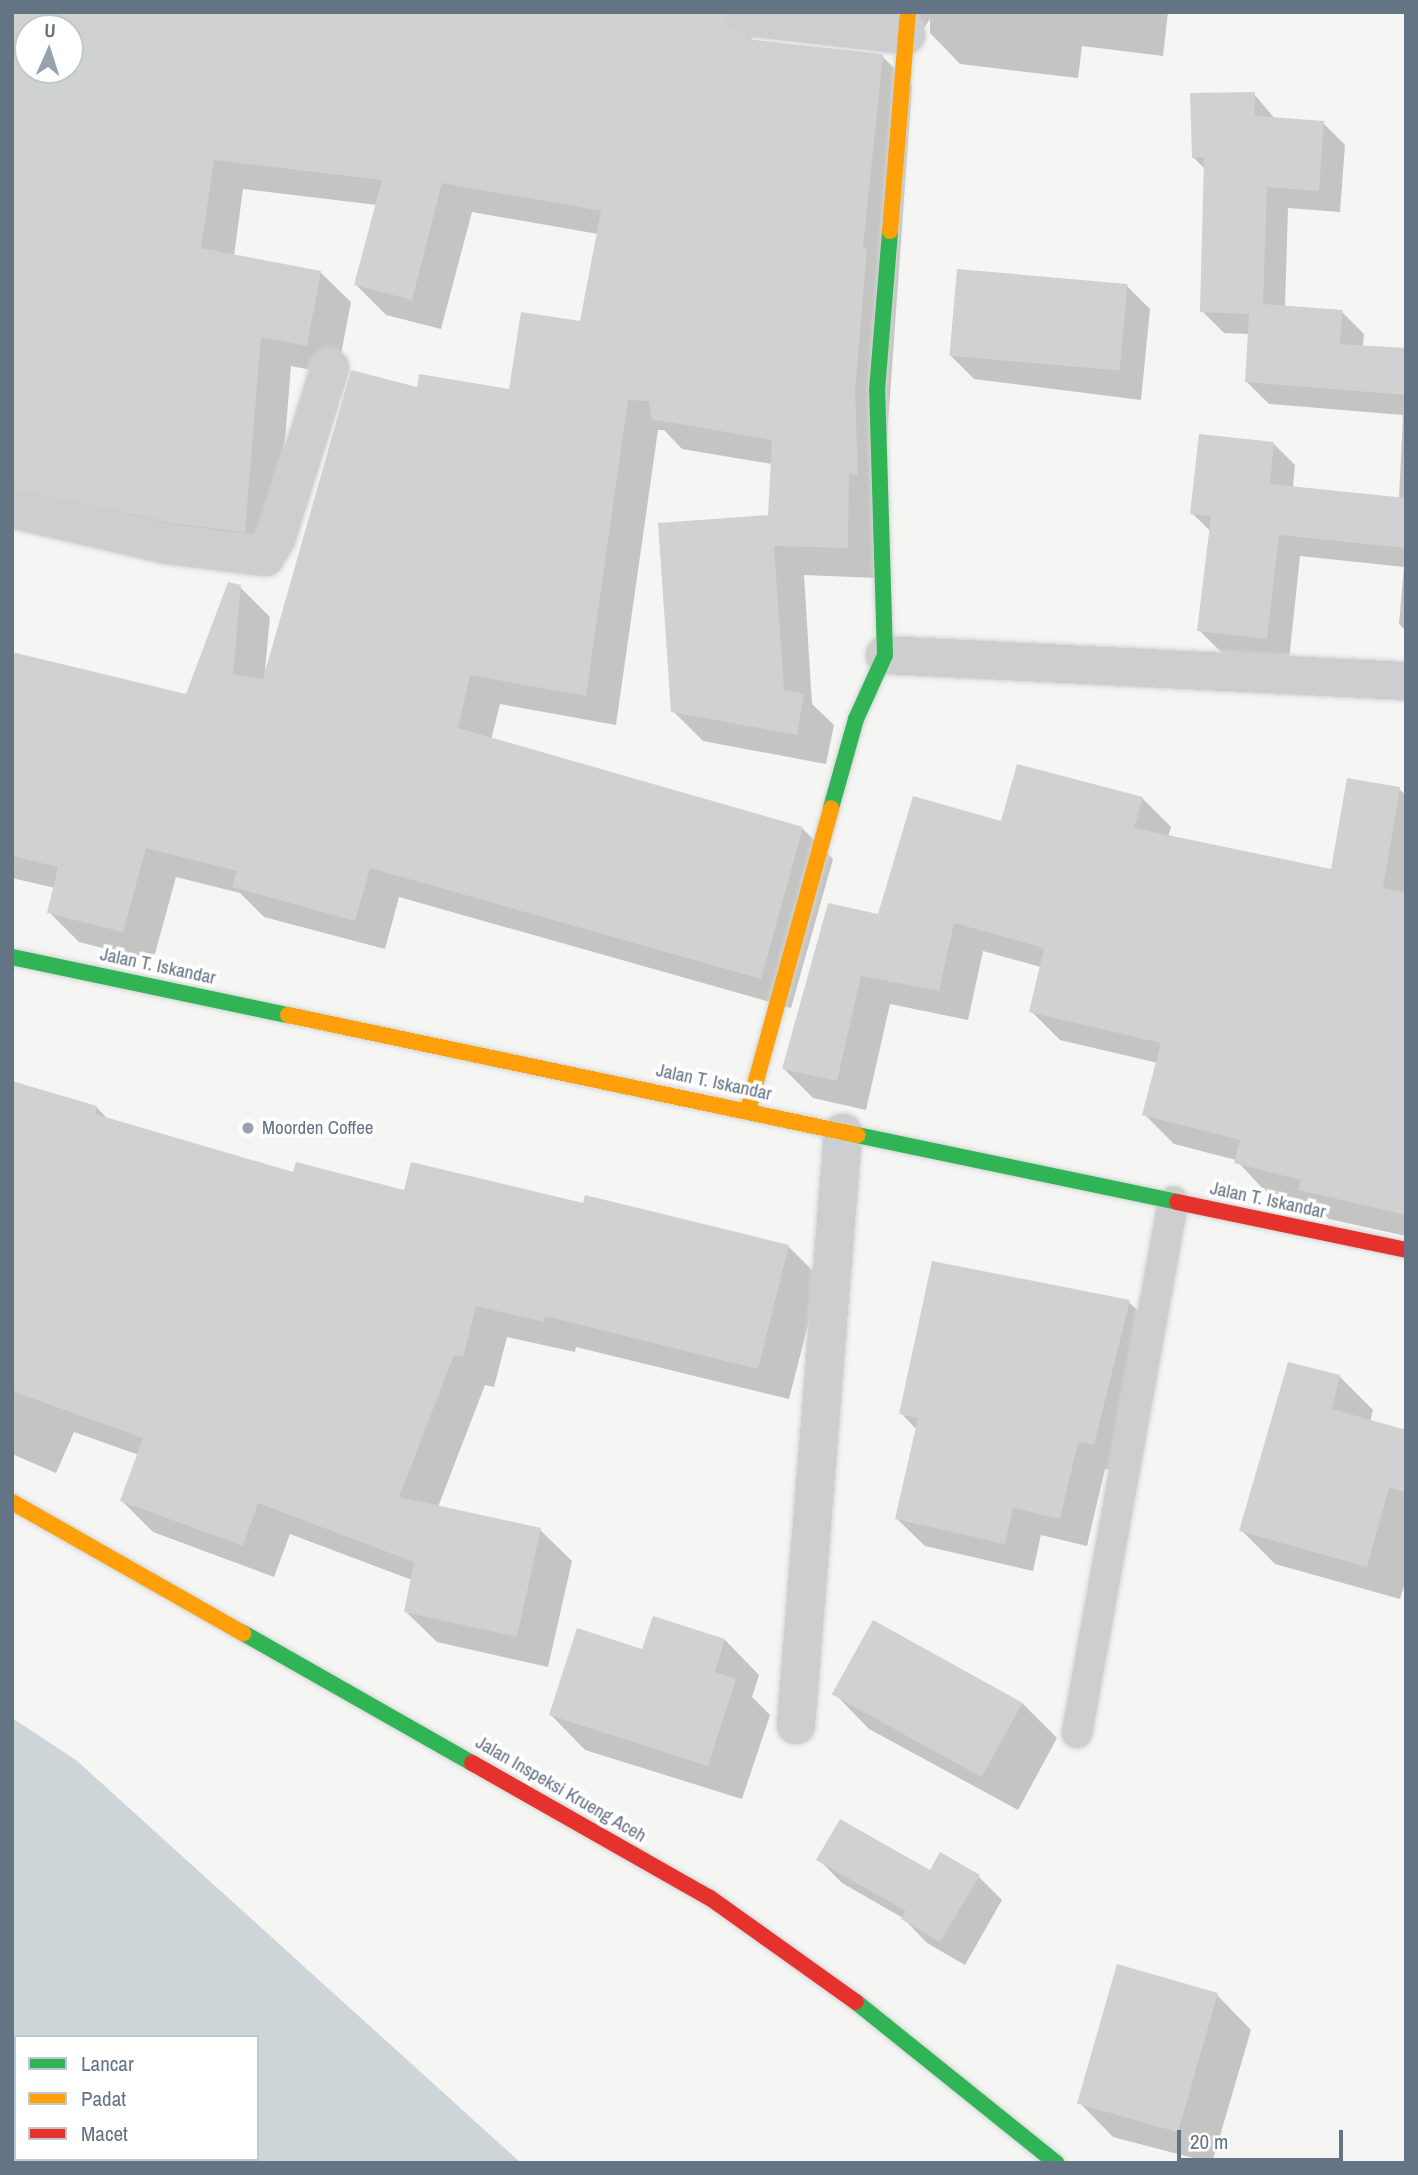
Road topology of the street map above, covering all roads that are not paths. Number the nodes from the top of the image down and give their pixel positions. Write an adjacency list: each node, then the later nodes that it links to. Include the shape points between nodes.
1 (743, 12): 2 (street, via 748,17)
2 (907, 24): 5 (street, via 877,390)
3 (330, 368): 4 (street, via 276,539 265,557 168,545)
4 (12, 509)
5 (886, 655): 6 (street); 8 (street, via 856,719)
6 (1406, 681)
7 (12, 957): 8 (street, Jalan T. Iskandar)
8 (748, 1110): 9 (street, Jalan T. Iskandar)
9 (843, 1133): 10 (street, Jalan T. Iskandar); 13 (street)
10 (1173, 1202): 11 (street, Jalan T. Iskandar); 14 (lane)
11 (1406, 1250)
12 (12, 1502): 15 (street, Jalan Inspeksi Krueng Aceh, via 710,1898 901,2033)
13 (796, 1725)
14 (1077, 1733)
15 (1056, 2163)

